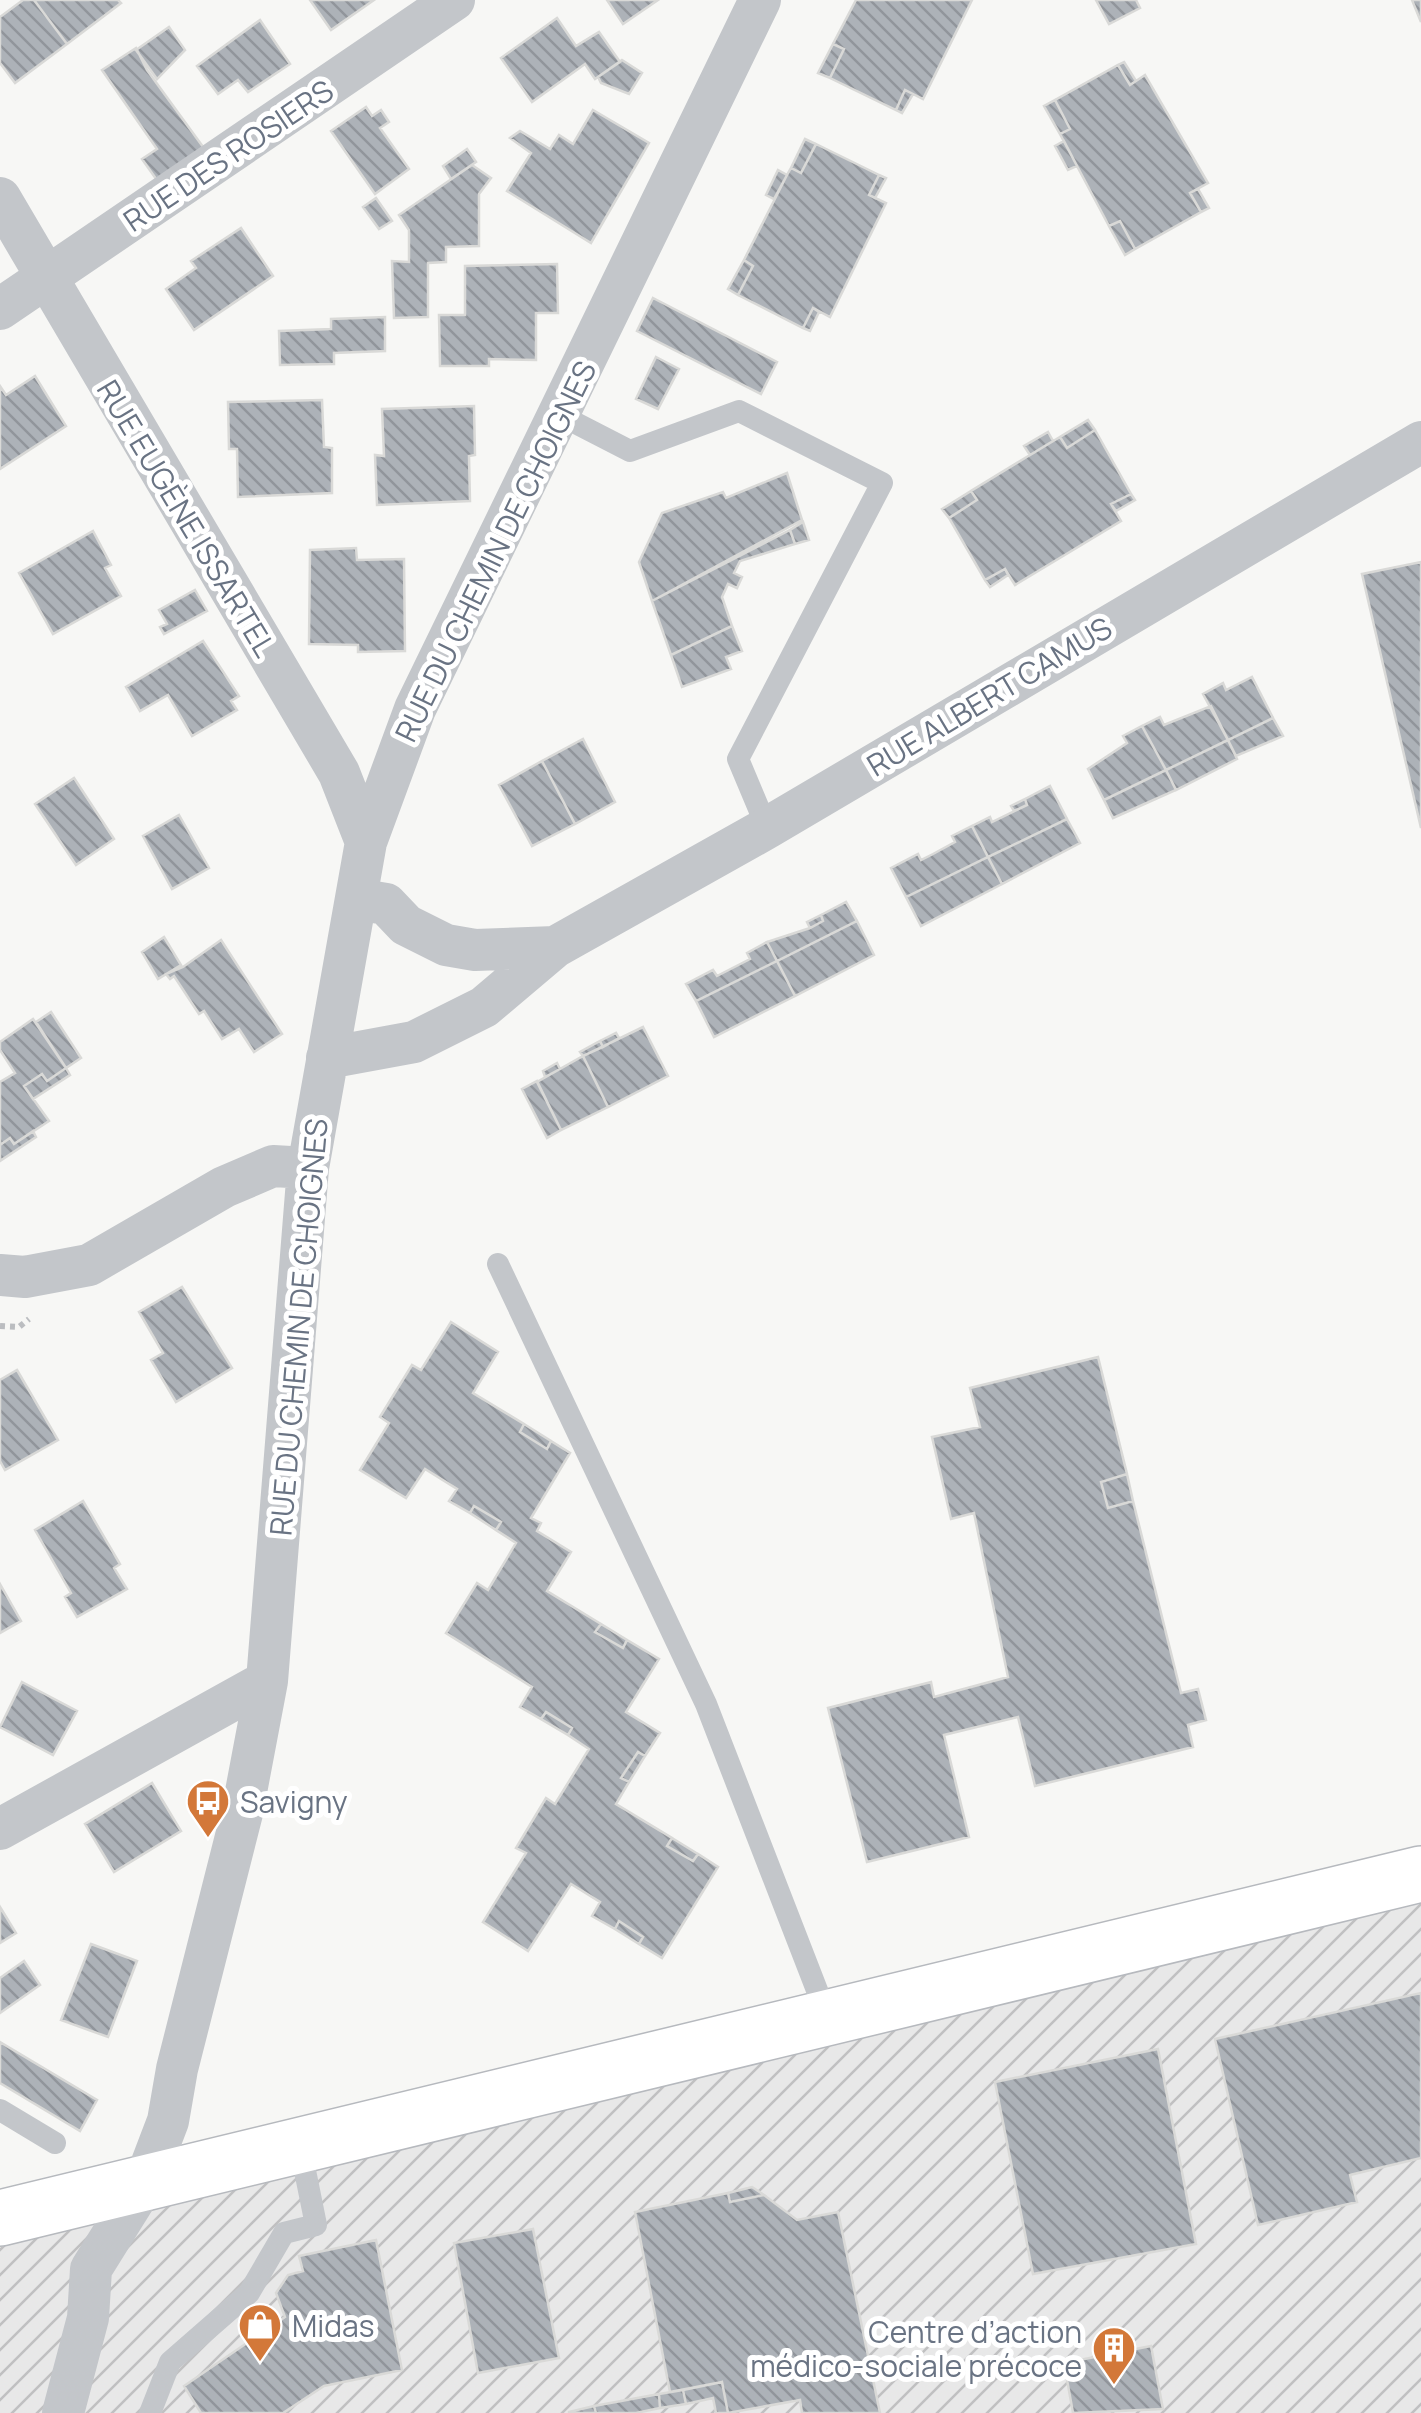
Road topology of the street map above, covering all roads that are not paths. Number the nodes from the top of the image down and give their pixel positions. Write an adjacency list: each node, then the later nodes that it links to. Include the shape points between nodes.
1 (454, 0): 4 (street, RUE DES ROSIERS)
2 (760, 0): 6 (street, RUE DU CHEMIN DE CHOIGNES)
3 (0, 198): 4 (street, RUE EUGÈNE ISSARTEL)
4 (45, 278): 5 (street, RUE DES ROSIERS); 9 (street, RUE EUGÈNE ISSARTEL, via 339,773)
5 (0, 309)
6 (560, 414): 8 (lane, via 630,451 738,411 882,483 738,759); 9 (street, RUE DU CHEMIN DE CHOIGNES, via 415,709)
7 (1421, 442): 8 (street, RUE ALBERT CAMUS)
8 (767, 828): 12 (street, RUE ALBERT CAMUS)
9 (366, 842): 10 (street, RUE DU CHEMIN DE CHOIGNES)
10 (356, 900): 11 (street, via 386,904 406,925); 14 (street, RUE DU CHEMIN DE CHOIGNES)
11 (446, 945): 12 (street); 13 (street, via 463,984)
12 (556, 947): 13 (street, RUE ALBERT CAMUS, via 484,1007)
13 (460, 1015): 14 (street, RUE ALBERT CAMUS, via 414,1042)
14 (327, 1058): 15 (street, RUE DU CHEMIN DE CHOIGNES)
15 (308, 1168): 17 (street, via 273,1166 224,1187 89,1265); 18 (street, RUE DU CHEMIN DE CHOIGNES)
16 (498, 1264): 21 (lane, via 706,1704)
17 (0, 1275)
18 (267, 1681): 19 (street); 25 (street, RUE DU CHEMIN DE CHOIGNES, via 168,2121)
19 (0, 1829)
20 (1421, 1874): 21 (street)
21 (827, 2016): 24 (street)
22 (0, 2110): 23 (lane)
23 (55, 2143)
24 (300, 2146): 25 (street); 28 (lane, via 316,2225 284,2233 249,2293 170,2362)
25 (144, 2184): 26 (street); 27 (street, RUE DU CHEMIN DE CHOIGNES, via 91,2269 88,2318)
26 (0, 2218)
27 (63, 2413)
28 (150, 2413)

